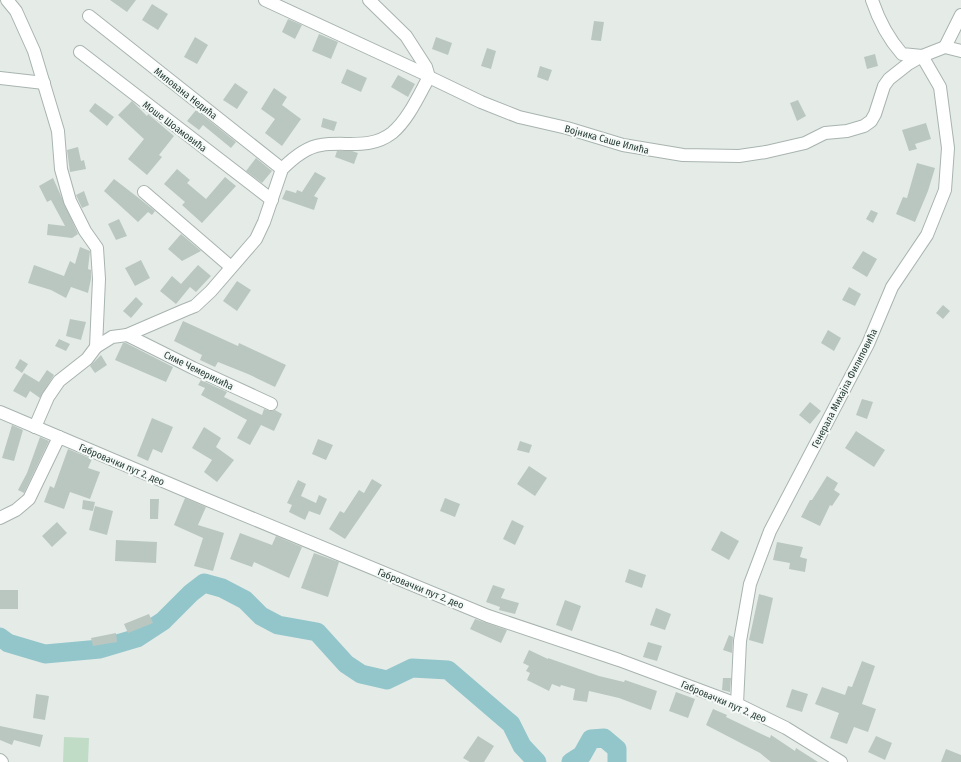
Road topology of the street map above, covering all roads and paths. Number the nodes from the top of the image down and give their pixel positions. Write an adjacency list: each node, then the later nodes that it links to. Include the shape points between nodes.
1 (7, 0): 13 (street, via 16,11 34,51)
2 (265, 0): 11 (street, Војника Саше Илића)
3 (369, 0): 11 (street, via 406,36)
4 (872, 0): 10 (street, via 879,20 893,44 902,54)
5 (961, 15): 7 (street)
6 (89, 16): 14 (street, Милована Недића)
7 (945, 47): 8 (street); 10 (street, Војника Саше Илића)
8 (961, 51)
9 (80, 52): 16 (street, Моше Шоамовића)
10 (922, 56): 11 (street, Војника Саше Илића, via 908,64 884,86 875,114 864,126 825,133 804,143 739,156 683,156 623,145 519,117 481,102); 25 (street, Генерала Михајла Филиповића, via 940,87 948,148 945,190 927,235 892,287 868,344 770,531 750,584 740,641)
11 (427, 73): 14 (street, via 399,125 384,138 362,145 320,145 296,156)
12 (0, 78): 13 (street)
13 (44, 83): 19 (street, via 58,131 61,169 70,201 97,248 99,279)
14 (282, 169): 16 (street)
15 (144, 192): 17 (street)
16 (272, 200): 17 (street, via 256,239)
17 (231, 267): 18 (street, via 195,306)
18 (127, 335): 19 (street, via 112,337); 20 (street, Симе Чемерикића)
19 (96, 347): 22 (street, via 87,359 59,381 48,397)
20 (271, 404)
21 (0, 412): 22 (street, Габровачки пут 2. део)
22 (35, 427): 23 (street, Габровачки пут 2. део)
23 (59, 437): 24 (street, via 29,499 16,510); 25 (street, Габровачки пут 2. део, via 488,616 619,660)
24 (0, 518)
25 (737, 704): 26 (street, Габровачки пут 2. део, via 786,728)
26 (842, 762)

